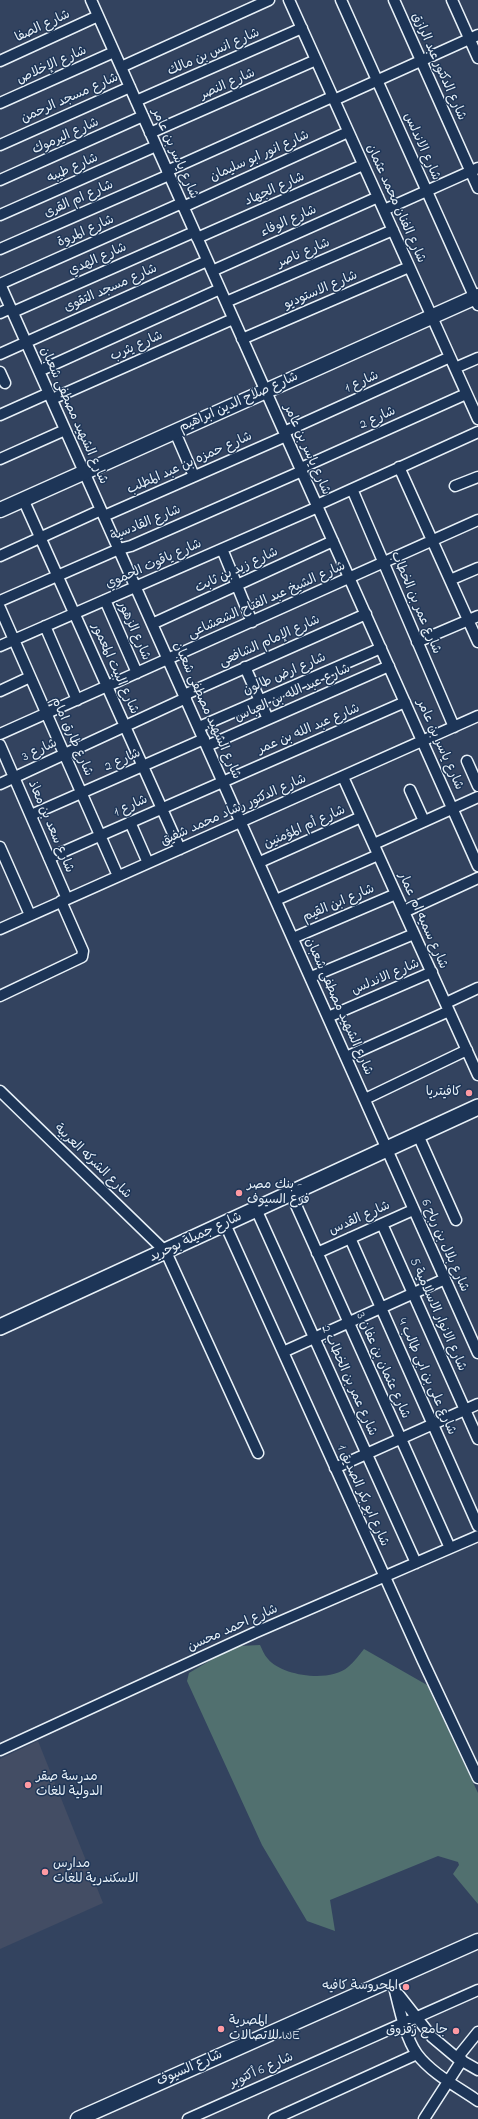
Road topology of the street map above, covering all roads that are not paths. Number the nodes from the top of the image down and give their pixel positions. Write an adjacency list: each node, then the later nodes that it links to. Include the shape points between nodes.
1 (91, 0): 7 (street, شارع ياسر بن عامر)
2 (269, 0): 15 (street)
3 (289, 0): 8 (street, شارع الفنان محمد عثمان)
4 (341, 0): 16 (street, شارع الاندلس)
5 (394, 0): 14 (street, شارع الدكتور عبد الرازق)
6 (452, 0): 9 (street)
7 (98, 16): 10 (street, شارع ياسر بن عامر); 13 (street, شارع الصفا)
8 (302, 28): 12 (street, شارع الفنان محمد عثمان); 19 (street, شارع انس بن مالك)
9 (474, 37): 11 (street); 14 (street, شارع ام القرى)
10 (114, 52): 15 (street, شارع ياسر بن عامر); 20 (street, شارع الإخلاص)
11 (478, 58)
12 (316, 60): 18 (street, شارع الفنان محمد عثمان); 23 (street, شارع النصر)
13 (0, 61)
14 (421, 61): 16 (street, شارع ام القرى); 27 (street, شارع الدكتور عبد الرازق)
15 (121, 67): 17 (street, شارع ياسر بن عامر)
16 (377, 80): 18 (street, شارع ام القرى); 31 (street, شارع الاندلس)
17 (130, 86): 19 (street, شارع ياسر بن عامر); 24 (street, شارع مسجد الرحمن)
18 (333, 98): 22 (street, شارع الفنان محمد عثمان); 28 (street, شارع ام القرى)
19 (136, 101): 21 (street, شارع ياسر بن عامر)
20 (0, 104)
21 (143, 116): 23 (street, شارع ياسر بن عامر); 29 (street, شارع اليرموك)
22 (348, 132): 26 (street, شارع الفنان محمد عثمان); 33 (street, شارع انور ابو سليمان)
23 (150, 133): 25 (street, شارع ياسر بن عامر)
24 (0, 145)
25 (156, 146): 28 (street, شارع ياسر بن عامر); 35 (street, شارع طيبه)
26 (363, 165): 32 (street, شارع الفنان محمد عثمان); 37 (street, شارع الجهاد)
27 (474, 169): 30 (street, شارع الدكتور عبد الرازق); 31 (street)
28 (168, 173): 33 (street, شارع ياسر بن عامر); 38 (street, شارع ام القرى)
29 (0, 180)
30 (478, 188)
31 (426, 191): 34 (street); 43 (street, شارع الاندلس)
32 (378, 197): 34 (street, شارع الفنان محمد عثمان); 39 (street, شارع الوفاء)
33 (182, 205): 37 (street, شارع ياسر بن عامر); 41 (street, شارع المروة)
34 (384, 210): 36 (street, شارع الفنان محمد عثمان)
35 (0, 215)
36 (392, 230): 40 (street, شارع الفنان محمد عثمان); 44 (street, شارع ناصر)
37 (196, 235): 39 (street, شارع ياسر بن عامر); 45 (street, شارع الهدي)
38 (0, 248)
39 (210, 266): 42 (street, شارع ياسر بن عامر); 50 (street, شارع مسجد التقوى)
40 (409, 267): 47 (street, شارع الفنان محمد عثمان); 49 (street, شارع الاستوديو)
41 (0, 284): 45 (street, شارع الشهيد مصطفى شعبان)
42 (220, 289): 44 (street, شارع ياسر بن عامر); 55 (street)
43 (477, 300): 47 (street, شارع صلاح الدين ابراهيم)
44 (226, 302): 48 (street, شارع ياسر بن عامر)
45 (12, 310): 46 (street, شارع الهدي); 50 (street, شارع الشهيد مصطفى شعبان)
46 (0, 313)
47 (432, 317): 52 (street, شارع الفنان محمد عثمان); 58 (street, شارع صلاح الدين ابراهيم)
48 (233, 319): 49 (street, شارع ياسر بن عامر); 60 (street, شارع يثرب)
49 (242, 339): 58 (street, شارع ياسر بن عامر)
50 (26, 342): 51 (street, شارع مسجد التقوى); 55 (street, شارع الشهيد مصطفى شعبان)
51 (0, 354)
52 (450, 357): 54 (street, شارع الفنان محمد عثمان); 66 (street, شارع 1)
53 (478, 358): 54 (street)
54 (455, 368): 59 (street, شارع الفنان محمد عثمان)
55 (39, 371): 60 (street, شارع الشهيد مصطفى شعبان)
56 (0, 372): 57 (street)
57 (5, 383)
58 (266, 392): 64 (street, شارع صلاح الدين ابراهيم); 66 (street, شارع ياسر بن عامر)
59 (466, 394): 62 (street, شارع الفنان محمد عثمان); 69 (street, شارع 2)
60 (50, 396): 61 (street, شارع يثرب); 63 (street, شارع الشهيد مصطفى شعبان)
61 (0, 415)
62 (478, 419)
63 (65, 430): 67 (street); 70 (street, شارع الشهيد مصطفى شعبان)
64 (175, 432): 70 (street, شارع صلاح الدين ابراهيم); 71 (street)
65 (478, 432): 68 (street, شارع ياقوت الحموي)
66 (285, 434): 69 (street, شارع ياسر بن عامر); 71 (street, شارع حمزه بن عبد المطلب)
67 (0, 459)
68 (399, 467): 74 (street, شارع ياقوت الحموي); 82 (street)
69 (301, 469): 76 (street, شارع ياسر بن عامر); 83 (street, شارع القادسية, via 132,546)
70 (84, 472): 75 (street, شارع صلاح الدين ابراهيم); 78 (street, شارع الشهيد مصطفى شعبان)
71 (194, 476): 78 (street, شارع حمزه بن عبد المطلب)
72 (478, 477): 73 (street)
73 (455, 486)
74 (352, 489): 76 (street, شارع ياقوت الحموي); 86 (street, شارع عمر بن الخطاب)
75 (23, 499): 77 (street, شارع صلاح الدين ابراهيم); 80 (street, شارع البيت المعمور)
76 (317, 506): 81 (street, شارع ياسر بن عامر); 84 (street, شارع ياقوت الحموي)
77 (0, 510)
78 (102, 513): 80 (street, شارع حمزه بن عبد المطلب); 83 (street, شارع الشهيد مصطفى شعبان)
79 (478, 520): 82 (street, شارع الشيخ عبد الفتاح الشعشاعى)
80 (41, 538): 85 (street, شارع حمزه بن عبد المطلب); 88 (street, شارع البيت المعمور)
81 (333, 541): 89 (street, شارع ياسر بن عامر); 91 (street, شارع زيد بن ثابت)
82 (432, 541): 86 (street, شارع الشيخ عبد الفتاح الشعشاعى); 90 (street)
83 (119, 549): 88 (street, شارع القادسية); 92 (street, شارع الشهيد مصطفى شعبان)
84 (222, 549): 91 (street); 92 (street, شارع ياقوت الحموي)
85 (0, 556)
86 (384, 563): 89 (street, شارع الشيخ عبد الفتاح الشعشاعى); 104 (street, شارع عمر بن الخطاب)
87 (478, 568): 90 (street)
88 (58, 576): 94 (street, شارع القادسية); 96 (street, شارع البيت المعمور)
89 (350, 578): 97 (street, شارع ياسر بن عامر); 100 (street, شارع الشيخ عبد الفتاح الشعشاعى)
90 (450, 580): 99 (street)
91 (237, 585): 100 (street); 101 (street, شارع زيد بن ثابت)
92 (136, 587): 93 (street, شارع ياقوت الحموي); 101 (street, شارع الشهيد مصطفى شعبان)
93 (105, 600): 96 (street, شارع ياقوت الحموي); 111 (street, شارع الزهور)
94 (0, 601)
95 (0, 608): 103 (street, شارع طارق امام)
96 (75, 614): 102 (street, شارع ياقوت الحموي); 113 (street, شارع البيت المعمور)
97 (366, 614): 107 (street, شارع ياسر بن عامر); 110 (street, شارع الإمام الشافعى)
98 (478, 616): 99 (street)
99 (468, 620): 104 (street); 105 (street)
100 (252, 622): 108 (street, شارع الشيخ عبد الفتاح الشعشاعى)
101 (152, 624): 108 (street, شارع الشهيد مصطفى شعبان)
102 (45, 626): 103 (street, شارع ياقوت الحموي); 116 (street)
103 (14, 640): 106 (street, شارع ياقوت الحموي); 112 (street, شارع طارق امام)
104 (417, 642): 124 (street, شارع عمر بن الخطاب)
105 (478, 642)
106 (0, 646)
107 (381, 648): 109 (street, شارع ياسر بن عامر); 117 (street, شارع ارض طالون)
108 (168, 659): 111 (street, شارع الشيخ عبد الفتاح الشعشاعى); 115 (street, شارع الشهيد مصطفى شعبان)
109 (389, 666): 118 (street, شارع ياسر بن عامر); 121 (street, شارع عبد الله بن العباس)
110 (245, 667): 115 (street, شارع الإمام الشافعى); 117 (street)
111 (137, 673): 113 (street, شارع الشيخ عبد الفتاح الشعشاعى)
112 (30, 677): 114 (street); 119 (street, شارع طارق امام)
113 (107, 686): 116 (street, شارع الشيخ عبد الفتاح الشعشاعى); 122 (street, شارع البيت المعمور)
114 (0, 691)
115 (185, 697): 122 (street, شارع 3); 123 (street, شارع الشهيد مصطفى شعبان)
116 (77, 700): 119 (street, شارع الشيخ عبد الفتاح الشعشاعى)
117 (260, 700): 121 (street); 123 (street, شارع ارض طالون)
118 (405, 702): 126 (street, شارع ياسر بن عامر); 134 (street, شارع عبد الله بن عمر)
119 (47, 713): 125 (street, شارع الشيخ عبد الفتاح الشعشاعى); 129 (street, شارع طارق امام)
120 (478, 716): 124 (street, شارع الدكتور رشاد محمد شفيق)
121 (268, 719): 127 (street, شارع عبد الله بن العباس)
122 (125, 726): 129 (street, شارع 3); 131 (street, شارع البيت المعمور)
123 (199, 727): 127 (street, شارع الشهيد مصطفى شعبان)
124 (454, 727): 126 (street, شارع الدكتور رشاد محمد شفيق)
125 (0, 734)
126 (422, 741): 133 (street, شارع الدكتور رشاد محمد شفيق); 141 (street, شارع ياسر بن عامر)
127 (206, 742): 131 (street, شارع 2); 134 (street, شارع الشهيد مصطفى شعبان)
128 (0, 744): 132 (street, شارع سعد بن معاذ)
129 (65, 754): 132 (street, شارع 3); 138 (street, شارع طارق امام)
130 (467, 761): 136 (street)
131 (143, 766): 138 (street, شارع 2); 140 (street, شارع البيت المعمور)
132 (14, 777): 135 (street); 142 (street, شارع سعد بن معاذ)
133 (343, 777): 143 (street, شارع سميه ام عمار); 146 (street, شارع الدكتور رشاد محمد شفيق)
134 (223, 781): 140 (street, شارع 1); 146 (street, شارع الشهيد مصطفى شعبان)
135 (0, 784)
136 (478, 786)
137 (410, 790): 144 (street)
138 (82, 793): 142 (street, شارع 2); 147 (street, شارع طارق امام)
139 (478, 797): 141 (street)
140 (162, 808): 145 (street, شارع 1); 150 (street, شارع البيت المعمور)
141 (452, 808): 144 (street); 155 (street, شارع ياسر بن عامر)
142 (31, 815): 152 (street, شارع سعد بن معاذ)
143 (361, 817): 148 (street, شارع سميه ام عمار); 153 (street, شارع أم المؤمنين)
144 (424, 821): 148 (street)
145 (130, 822): 147 (street, شارع 1); 154 (street)
146 (241, 822): 150 (street, شارع الدكتور رشاد محمد شفيق); 153 (street, شارع الشهيد مصطفى شعبان)
147 (100, 835): 152 (street, شارع 1); 156 (street, شارع طارق امام)
148 (374, 844): 151 (street, شارع سميه ام عمار)
149 (0, 847): 162 (street)
150 (180, 849): 154 (street, شارع الدكتور رشاد محمد شفيق)
151 (378, 855): 158 (street, شارع سميه ام عمار); 160 (street)
152 (49, 858): 159 (street, شارع سعد بن معاذ)
153 (260, 862): 160 (street, شارع الشهيد مصطفى شعبان)
154 (148, 863): 156 (street, شارع الدكتور رشاد محمد شفيق)
155 (478, 866)
156 (118, 876): 159 (street, شارع الدكتور رشاد محمد شفيق)
157 (478, 878): 161 (street)
158 (396, 894): 161 (street, شارع سميه ام عمار); 165 (street, شارع ابن القيم)
159 (64, 900): 162 (street, شارع الدكتور رشاد محمد شفيق); 169 (street, شارع سعد بن معاذ, via 83,951 82,957)
160 (276, 900): 165 (street, شارع الشهيد مصطفى شعبان)
161 (404, 912): 164 (street, شارع سميه ام عمار)
162 (30, 915): 163 (street, شارع الدكتور رشاد محمد شفيق)
163 (0, 929)
164 (414, 934): 166 (street, شارع سميه ام عمار); 167 (street)
165 (293, 938): 167 (street, شارع الشهيد مصطفى شعبان)
166 (432, 972): 170 (street, شارع سميه ام عمار); 171 (street, شارع الاندلس)
167 (311, 977): 171 (street, شارع الشهيد مصطفى شعبان)
168 (478, 988): 170 (street)
169 (0, 996)
170 (447, 1007): 172 (street, شارع سميه ام عمار); 173 (street)
171 (328, 1017): 173 (street, شارع الشهيد مصطفى شعبان)
172 (467, 1050): 174 (street, شارع سميه ام عمار); 176 (street)
173 (346, 1056): 176 (street, شارع الشهيد مصطفى شعبان)
174 (478, 1075)
175 (0, 1091): 187 (street, شارع الشركه العربية)
176 (365, 1099): 179 (street, شارع الشهيد مصطفى شعبان)
177 (478, 1108): 178 (main road, شارع جميلة بوحريد)
178 (418, 1135): 179 (main road, شارع جميلة بوحريد); 183 (street)
179 (387, 1149): 180 (main road, شارع جميلة بوحريد); 182 (street, شارع بلال بن رباح 6)
180 (290, 1194): 181 (main road, شارع جميلة بوحريد); 188 (street, شارع عثمان بن عفان 3)
181 (256, 1210): 184 (main road, شارع جميلة بوحريد); 194 (street, شارع عمر بن الخطاب 2)
182 (413, 1210): 185 (street, شارع القدس); 189 (street, شارع بلال بن رباح 6)
183 (456, 1220)
184 (225, 1224): 187 (main road, شارع جميلة بوحريد); 195 (street, شارع ابو بكر الصديق 1)
185 (382, 1224): 186 (street, شارع القدس); 190 (street, شارع الانوار الاسلامية 5)
186 (350, 1238): 188 (street, شارع القدس); 191 (street, شارع على بن ابى طالب 4)
187 (166, 1252): 193 (main road, شارع جميلة بوحريد); 202 (street)
188 (317, 1253): 192 (street, شارع عثمان بن عفان 3)
189 (445, 1279): 190 (street); 196 (street, شارع بلال بن رباح 6)
190 (413, 1293): 191 (street); 198 (street, شارع الانوار الاسلامية 5)
191 (381, 1308): 192 (street); 199 (street, شارع على بن ابى طالب 4)
192 (348, 1322): 194 (street); 200 (street, شارع عثمان بن عفان 3)
193 (0, 1327)
194 (314, 1338): 195 (street); 203 (street, شارع عمر بن الخطاب 2)
195 (283, 1352): 204 (street, شارع ابو بكر الصديق 1)
196 (478, 1353)
197 (478, 1404): 198 (street)
198 (465, 1410): 199 (street); 201 (street, شارع الانوار الاسلامية 5)
199 (433, 1424): 200 (street); 205 (street, شارع على بن ابى طالب 4)
200 (400, 1438): 203 (street); 207 (street, شارع عثمان بن عفان 3)
201 (478, 1439)
202 (258, 1453)
203 (367, 1453): 204 (street); 208 (street, شارع عمر بن الخطاب 2)
204 (335, 1468): 209 (street, شارع ابو بكر الصديق 1)
205 (478, 1526)
206 (478, 1536): 207 (street, شارع احمد محسن)
207 (450, 1548): 208 (street, شارع احمد محسن)
208 (416, 1563): 209 (street, شارع احمد محسن)
209 (384, 1577): 210 (street, شارع احمد محسن, via 254,1633); 211 (street, شارع ابو بكر الصديق 1)
210 (0, 1750)
211 (478, 1778)
212 (478, 1941): 213 (street, شارع السيوف)
213 (393, 1985): 215 (street); 216 (street); 223 (street, شارع السيوف)
214 (478, 1990): 215 (street, شارع 6 أكتوبر)
215 (415, 2016): 216 (street, شارع 6 أكتوبر); 219 (street, via 432,2037)
216 (404, 2021): 218 (street); 224 (street, شارع 6 أكتوبر)
217 (478, 2032): 219 (street)
218 (417, 2054): 221 (street, via 431,2069); 225 (street)
219 (460, 2059): 220 (street); 221 (street)
220 (478, 2070)
221 (449, 2081): 222 (street); 226 (street)
222 (478, 2101)
223 (78, 2119)
224 (188, 2119)
225 (274, 2119)
226 (424, 2119)

